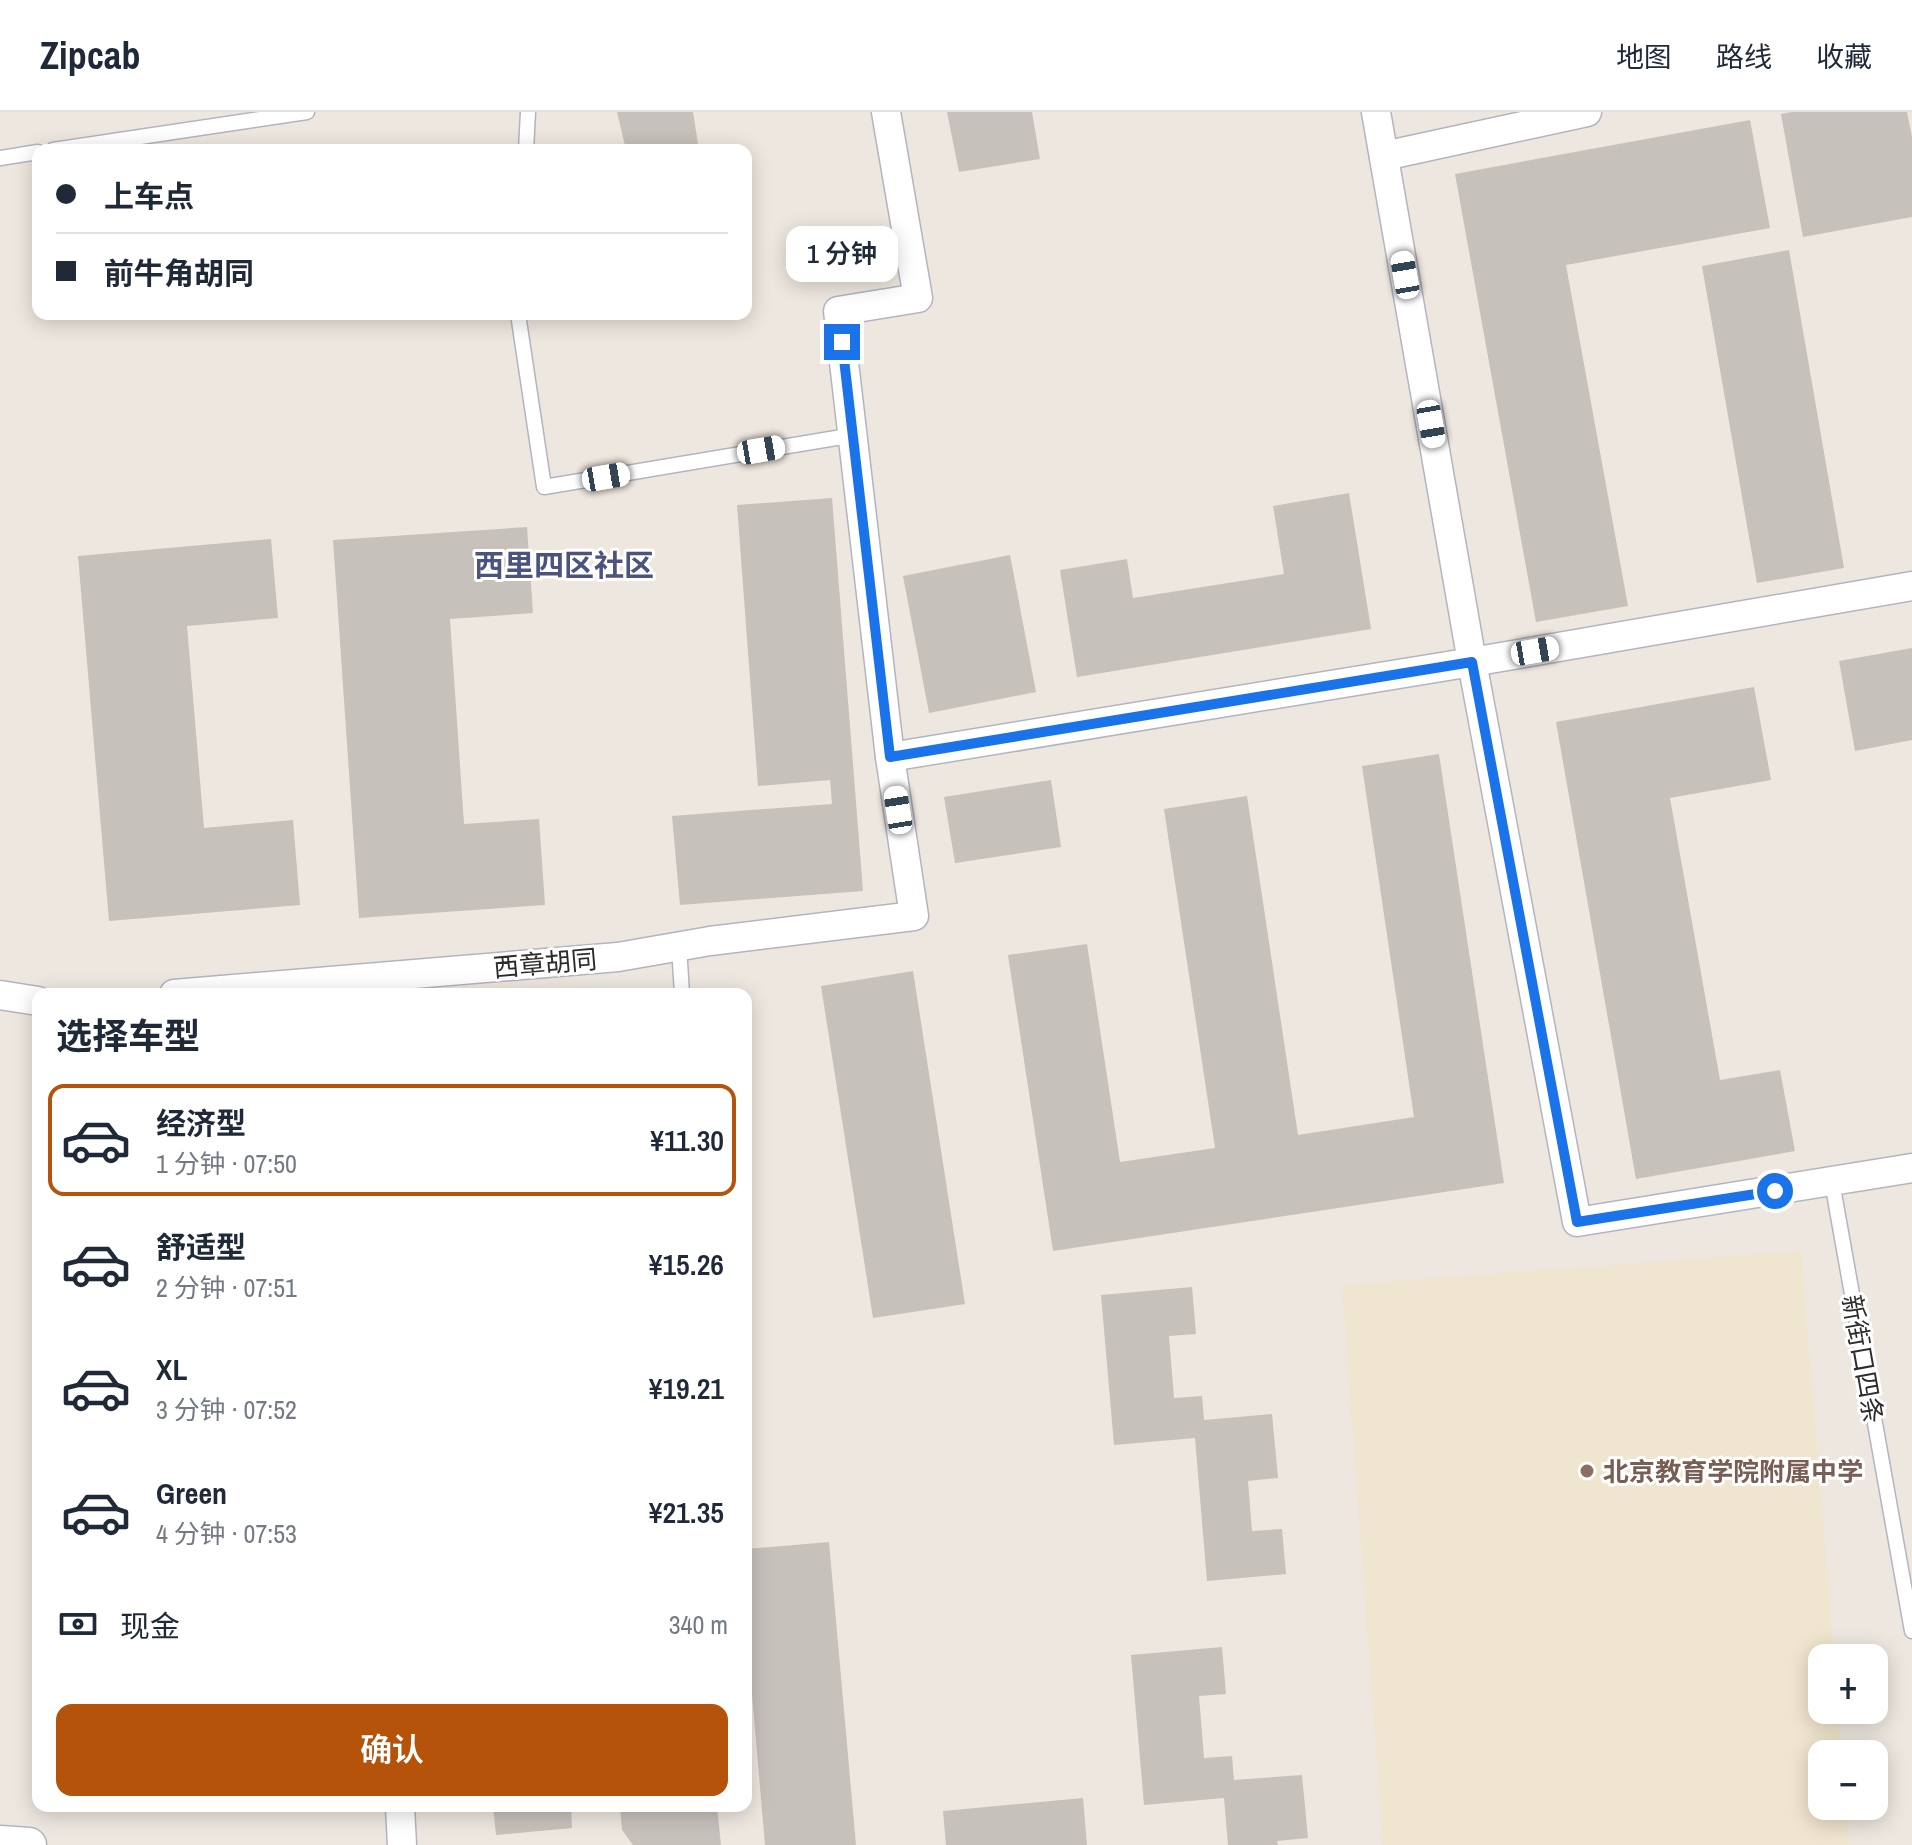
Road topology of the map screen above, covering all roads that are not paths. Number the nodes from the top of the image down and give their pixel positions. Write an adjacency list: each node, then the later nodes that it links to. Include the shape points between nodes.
1 (307, 112): 6 (lane)
2 (528, 112): 7 (lane)
3 (886, 112): 12 (street, via 918,298 838,311)
4 (1376, 112): 9 (street)
5 (1587, 112): 9 (street)
6 (93, 144)
7 (526, 144)
8 (32, 153): 10 (lane)
9 (1384, 156): 14 (street)
10 (0, 158)
11 (519, 320): 12 (lane, via 544,487)
12 (854, 435): 15 (street)
13 (1912, 586): 14 (street)
14 (1472, 662): 15 (street); 23 (street, via 1577,1222)
15 (890, 757): 16 (street, 西章胡同, via 914,916)
16 (679, 946): 17 (street, 西章胡同); 19 (lane)
17 (350, 987): 18 (street, 西章胡同)
18 (325, 988)
19 (682, 988)
20 (0, 995): 21 (street)
21 (32, 1000)
22 (1912, 1168): 23 (street)
23 (1832, 1182): 24 (lane, 新街口四条)
24 (1912, 1631)
25 (400, 1812): 28 (street)
26 (0, 1843): 27 (street)
27 (29, 1845)
28 (402, 1845)

